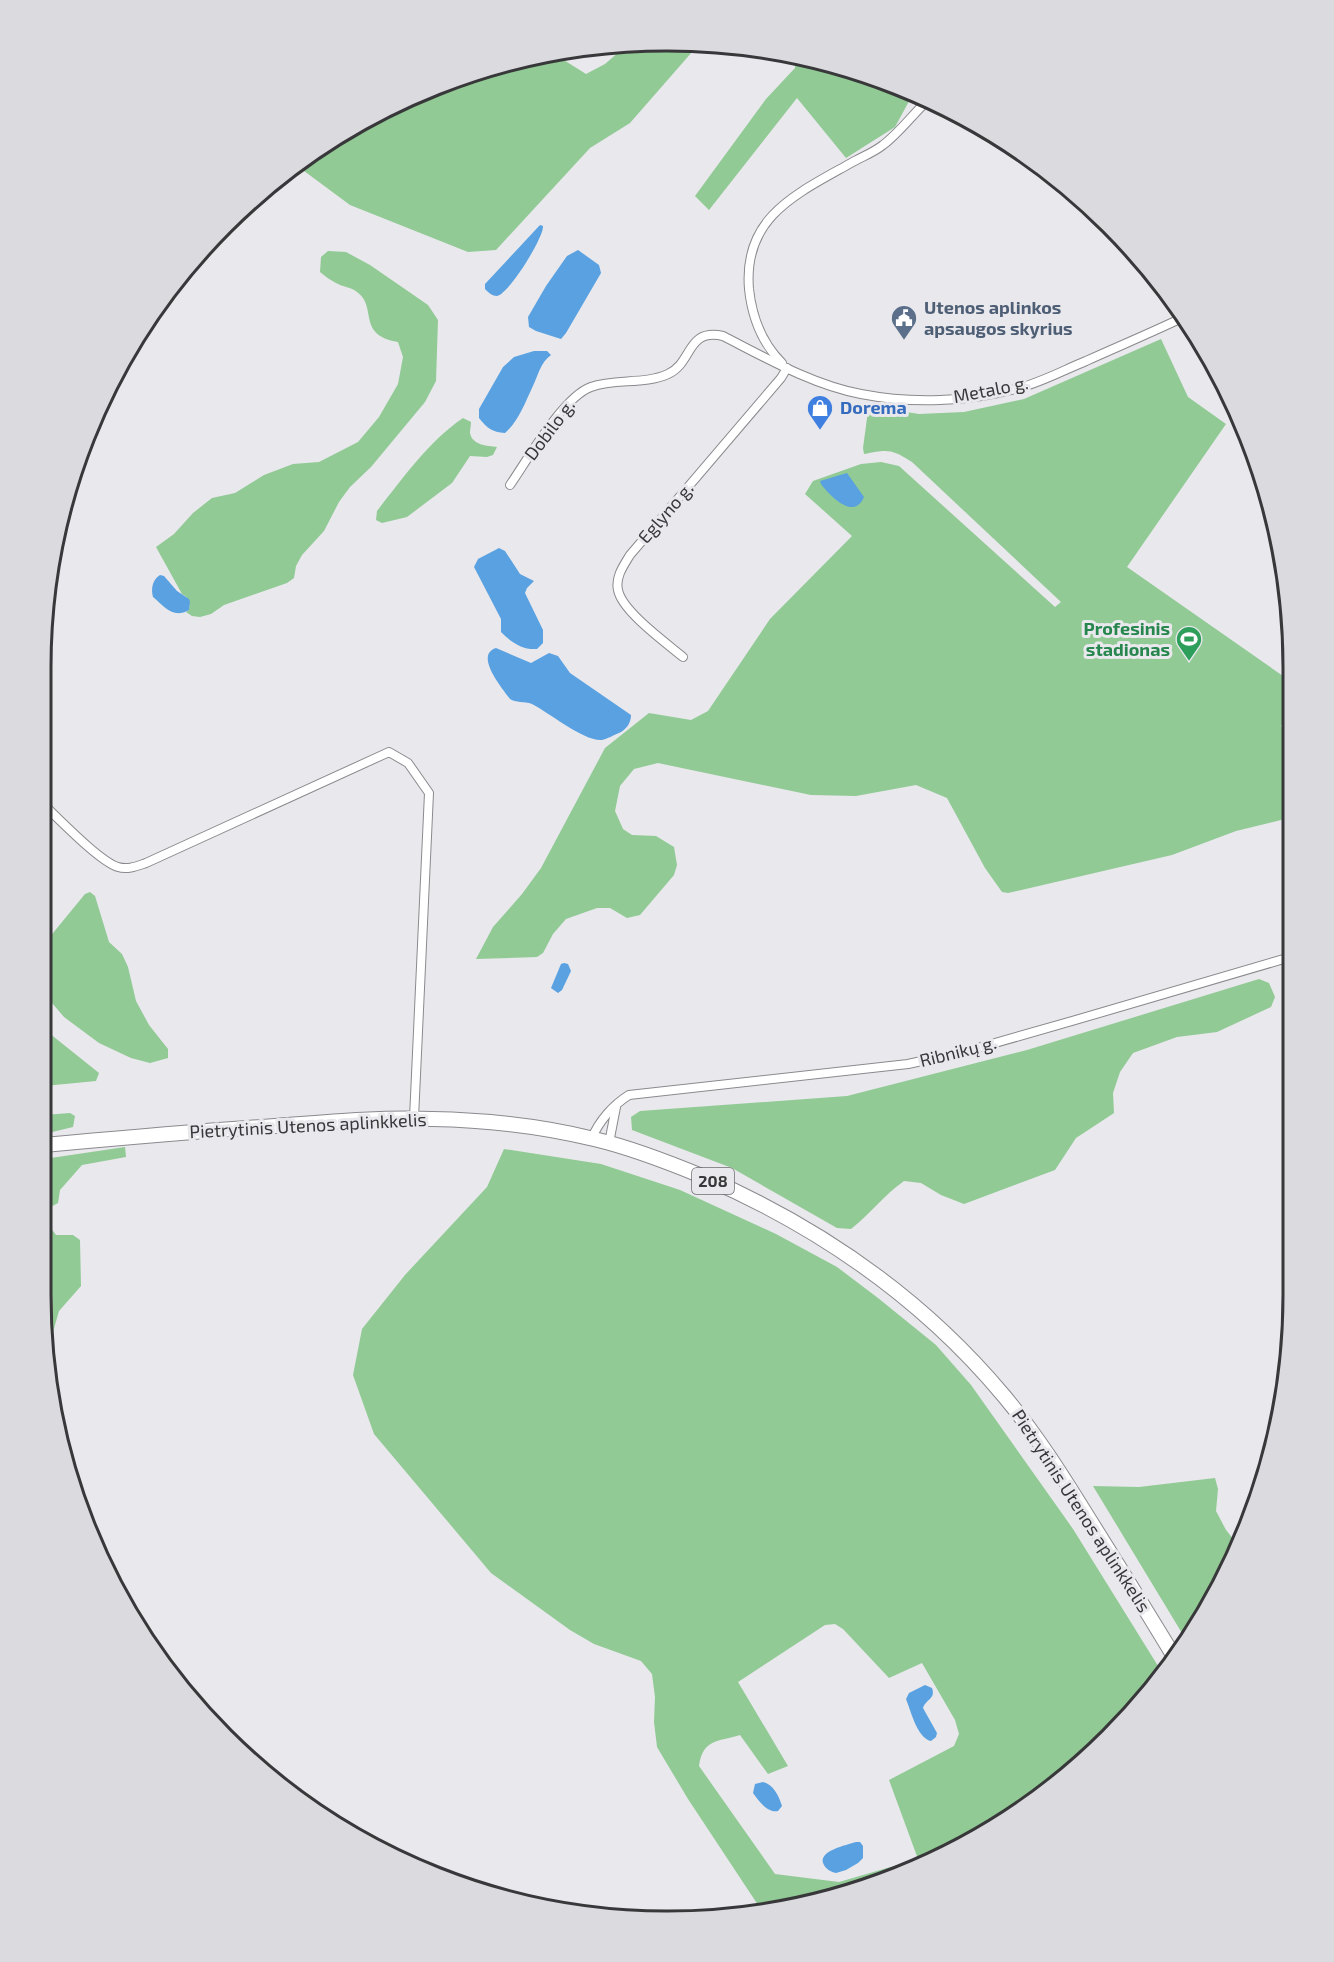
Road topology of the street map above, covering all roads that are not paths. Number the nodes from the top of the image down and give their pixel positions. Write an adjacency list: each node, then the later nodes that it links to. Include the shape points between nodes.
1 (921, 107): 3 (street, via 883,145 794,197 760,230 752,247 748,277 751,302 770,350)
2 (1176, 321): 3 (street, Metalo g., via 1047,378 994,394 909,400 861,394)
3 (787, 368): 4 (street, Dobilo g., via 723,336 703,335 669,374 591,387 580,393 550,427); 5 (street, Eglyno g., via 630,555 620,572 617,588 625,606)
4 (510, 485)
5 (682, 657)
6 (51, 811): 9 (street, via 103,859 130,868 389,752 408,763 429,793)
7 (1283, 959): 8 (street, Ribnikų g., via 967,1051 908,1064 639,1092 628,1095)
8 (616, 1106): 10 (street, Ribnikų g.); 11 (street)
9 (414, 1118): 10 (highway, Pietrytinis Utenos aplinkkelis / 208, via 506,1124); 12 (highway, Pietrytinis Utenos aplinkkelis / 208)
10 (592, 1138): 11 (highway, Pietrytinis Utenos aplinkkelis / 208)
11 (609, 1143): 13 (highway, Pietrytinis Utenos aplinkkelis / 208, via 693,1172 810,1230 871,1271 933,1321 1007,1399 1036,1439)
12 (51, 1144)
13 (1170, 1650)

